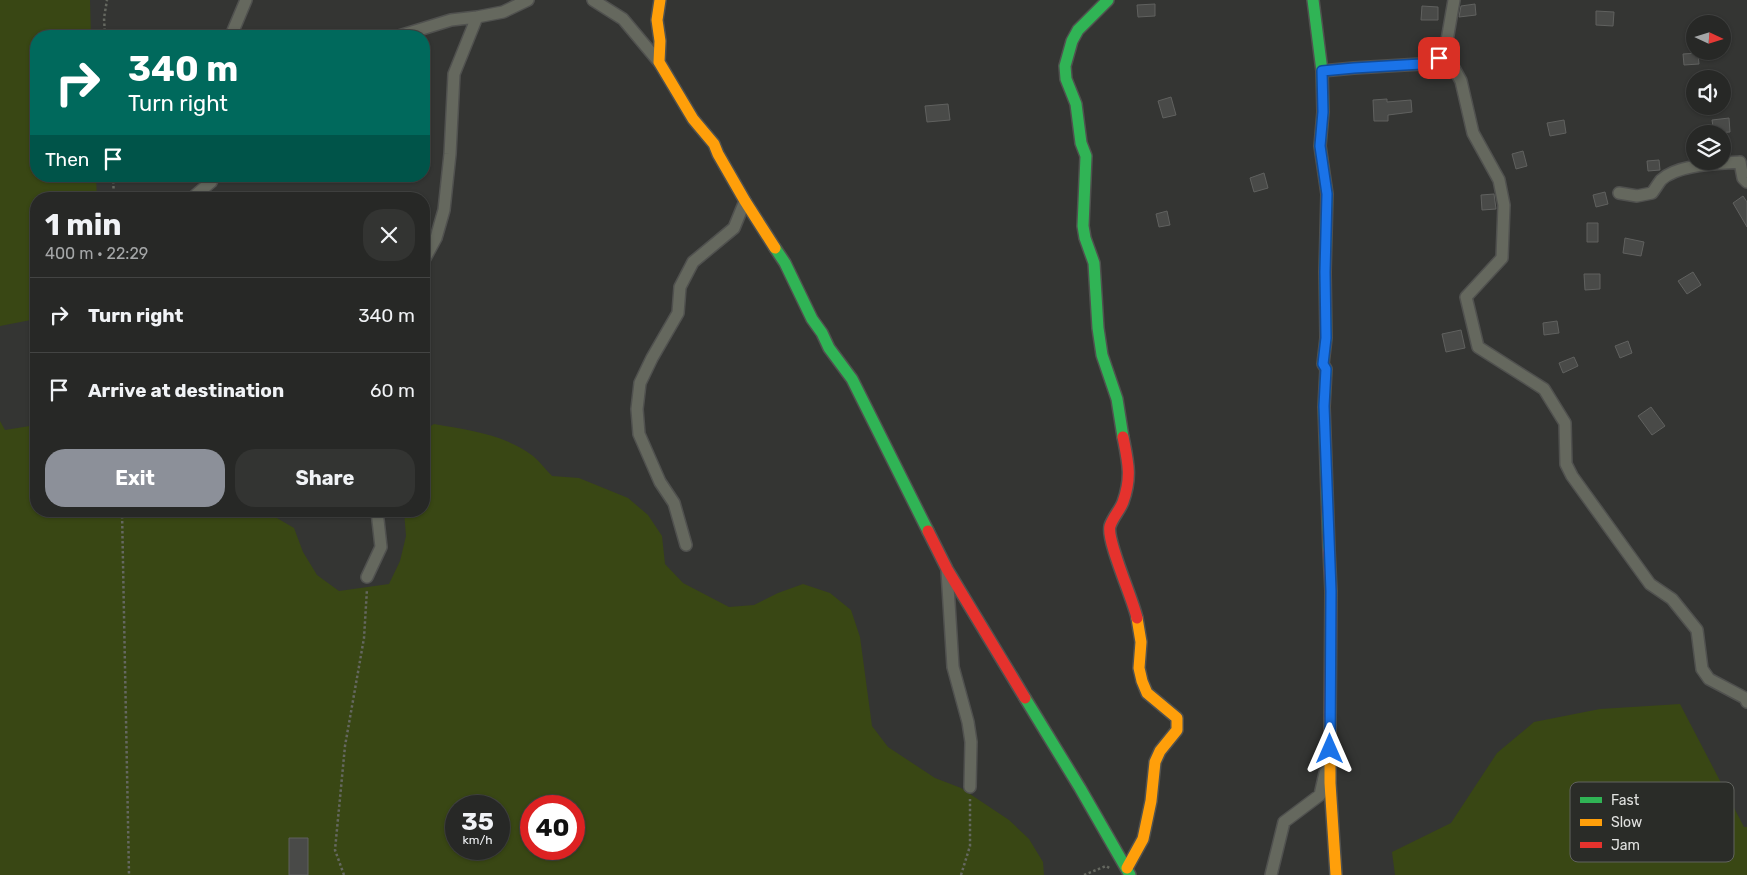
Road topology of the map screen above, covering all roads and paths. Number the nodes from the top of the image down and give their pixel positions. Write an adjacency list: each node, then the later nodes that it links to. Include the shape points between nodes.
1 (107, 0): 10 (path)
2 (246, 0): 11 (street)
3 (528, 0): 9 (street, via 503,12)
4 (594, 0): 14 (street, via 623,19)
5 (660, 0): 14 (street, via 657,20)
6 (1108, 0): 30 (street, via 1078,30 1072,41 1065,66 1066,79 1076,104 1086,156 1083,226 1094,263 1102,355 1117,399 1129,465 1130,478 1123,503 1110,526 1111,540 1137,616 1142,681 1147,693 1177,718 1177,730 1160,750 1155,762 1143,839)
7 (1313, 0): 15 (street)
8 (1454, 0): 13 (street)
9 (477, 17): 12 (street, via 451,20); 21 (street, via 454,74 450,164 444,210)
10 (105, 30)
11 (233, 30)
12 (418, 30)
13 (1445, 52): 15 (street, via 1439,58 1421,64); 27 (street, via 1462,81 1473,133 1499,180 1504,205 1502,258 1466,297 1478,347 1544,389 1565,423 1566,464 1572,476 1650,584 1672,599 1697,630 1702,669 1709,679)
14 (659, 62): 20 (street, via 693,119 714,144)
15 (1322, 71): 28 (street, via 1320,146 1327,194 1323,364 1326,369 1324,406 1331,591)
16 (211, 182): 18 (street)
17 (1747, 182): 19 (street, via 1740,162 1685,168 1662,180 1652,193 1637,196)
18 (199, 192)
19 (1619, 193)
20 (745, 201): 24 (street, via 734,228 693,262 680,287 678,313 640,383 639,434 660,482 674,503); 25 (street, via 785,263 829,348 852,379)
21 (430, 249)
22 (122, 517): 31 (path)
23 (378, 517): 26 (street, via 381,547)
24 (686, 545)
25 (947, 569): 29 (street, via 954,667 971,742); 30 (street)
26 (368, 577): 32 (path, via 364,638 345,746 335,850)
27 (1747, 702)
28 (1330, 769): 35 (street, via 1325,773 1320,795 1284,822); 36 (street)
29 (970, 787): 33 (path, via 970,846)
30 (1129, 872): 34 (path, via 1106,866)
31 (129, 875)
32 (344, 875)
33 (961, 875)
34 (1084, 875)
35 (1271, 875)
36 (1336, 875)

